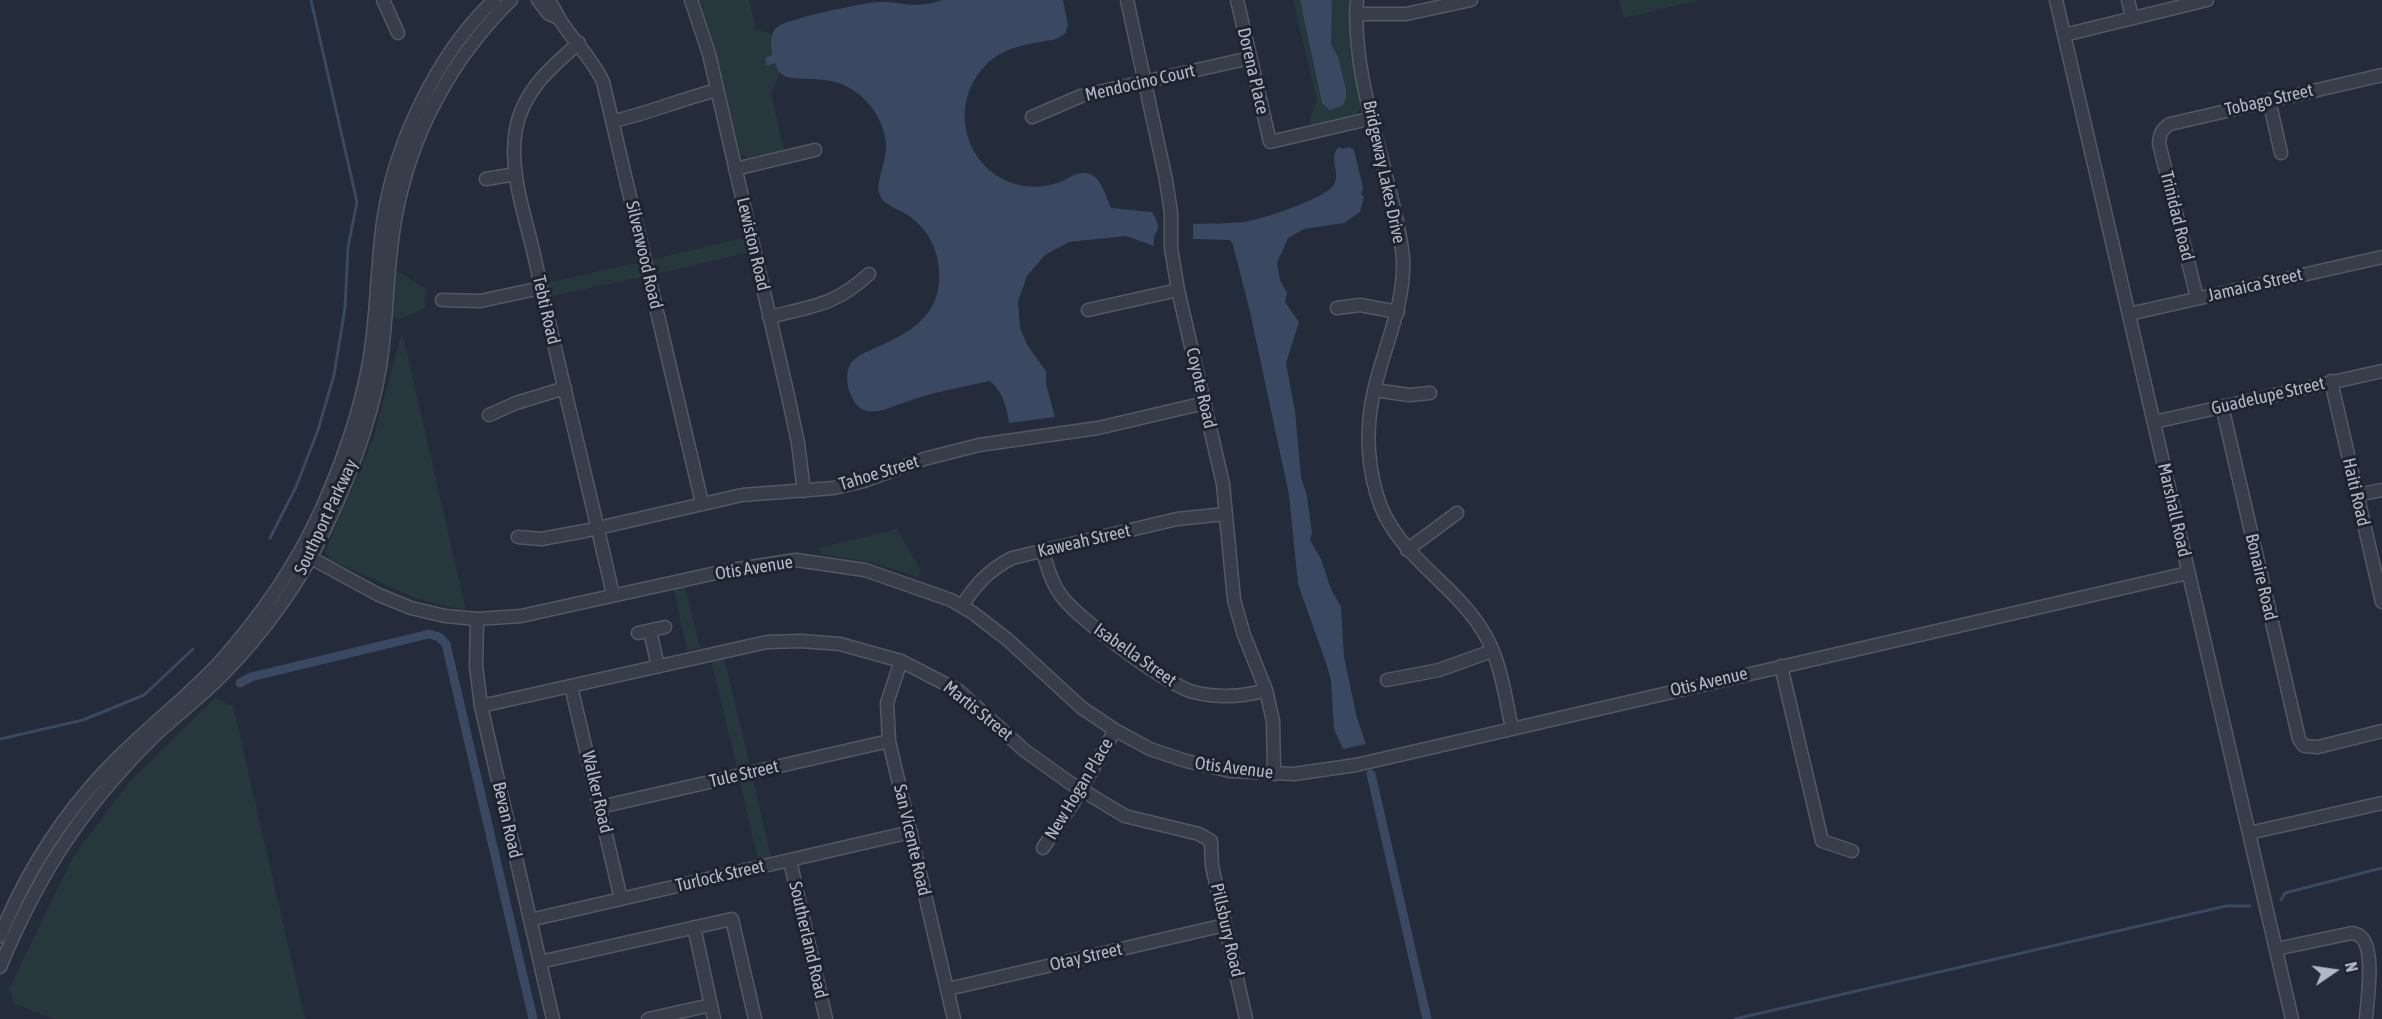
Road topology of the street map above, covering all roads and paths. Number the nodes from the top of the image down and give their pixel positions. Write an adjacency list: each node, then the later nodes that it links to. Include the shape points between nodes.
1 (383, 0): 17 (street)
2 (494, 0): 64 (street, Southport Parkway, via 439,71 404,143 385,214 372,344 359,408)
3 (511, 0): 64 (street, Southport Parkway, via 471,43 449,76 415,147 395,216 380,368 370,411 333,511)
4 (538, 0): 15 (street, Silverwood Road, via 549,14)
5 (548, 0): 15 (street, Silverwood Road)
6 (691, 0): 23 (street, Lewiston Road)
7 (1126, 0): 22 (street, Coyote Road)
8 (1237, 0): 20 (street, Dorena Place)
9 (1357, 0): 14 (street, Bridgeway Lakes Drive)
10 (1471, 0): 14 (street, via 1406,14)
11 (2056, 0): 18 (street, Marshall Road)
12 (2128, 0): 16 (street)
13 (2206, 0): 16 (street)
14 (1356, 14): 26 (street, Bridgeway Lakes Drive, via 1356,45)
15 (559, 18): 19 (street, Silverwood Road)
16 (2132, 18): 18 (street)
17 (398, 33)
18 (2064, 35): 43 (street, Marshall Road)
19 (579, 43): 27 (street, Silverwood Road, via 595,64); 32 (street, Tebti Road, via 551,67 527,99 516,128)
20 (1250, 58): 22 (street, Mendocino Court); 26 (street, Dorena Place, via 1270,142)
21 (2382, 75): 24 (street, Tobago Street)
22 (1146, 82): 25 (street, Mendocino Court, via 1081,96); 37 (street, Coyote Road, via 1166,180 1171,248)
23 (717, 90): 27 (street); 31 (street, Lewiston Road)
24 (2268, 100): 28 (street, Tobago Street, via 2170,124); 30 (street)
25 (1032, 117)
26 (1373, 118): 42 (street, Bridgeway Lakes Drive, via 1403,259)
27 (614, 121): 57 (street, Silverwood Road)
28 (2160, 134): 38 (street, Trinidad Road)
29 (814, 150): 31 (street)
30 (2281, 153)
31 (735, 169): 44 (street, Lewiston Road)
32 (516, 174): 33 (street); 36 (street, Tebti Road)
33 (486, 179)
34 (2382, 256): 38 (street, Jamaica Street)
35 (869, 274): 44 (street, via 839,297)
36 (541, 288): 39 (street, via 480,300); 47 (street, Tebti Road)
37 (1179, 290): 41 (street); 50 (street, Coyote Road)
38 (2197, 298): 43 (street, Jamaica Street)
39 (442, 300)
40 (1336, 308): 42 (street, via 1360,305)
41 (1088, 310)
42 (1398, 312): 48 (street, Bridgeway Lakes Drive)
43 (2129, 314): 53 (street, Marshall Road)
44 (769, 317): 55 (street, Lewiston Road, via 798,443)
45 (2382, 370): 46 (street, Guadelupe Street)
46 (2331, 381): 51 (street, Guadelupe Street); 56 (street, Haiti Road)
47 (565, 388): 52 (street); 60 (street, Tebti Road)
48 (1374, 390): 49 (street, via 1409,395); 63 (street, Bridgeway Lakes Drive, via 1368,431 1374,483 1382,507)
49 (1430, 393)
50 (1205, 403): 55 (street, Tahoe Street, via 1098,428 979,445 924,459 864,481); 59 (street, Coyote Road)
51 (2222, 406): 53 (street, Guadelupe Street); 81 (street, Bonaire Road, via 2299,739 2304,746 2318,747)
52 (489, 415)
53 (2154, 422): 65 (street, Marshall Road)
54 (2382, 490): 56 (street)
55 (804, 491): 57 (street, Tahoe Street, via 742,495)
56 (2357, 495): 67 (street, Haiti Road)
57 (702, 503): 60 (street, Tahoe Street)
58 (1457, 513): 63 (street)
59 (1226, 514): 62 (street, Kaweah Street, via 1177,519); 77 (street, Coyote Road, via 1234,600)
60 (597, 528): 61 (street, Tahoe Street, via 541,539); 66 (street, Tebti Road)
61 (518, 537)
62 (1043, 550): 68 (street, Kaweah Street, via 993,568); 77 (street, Isabella Street, via 1054,584 1070,606 1169,681 1193,692 1220,696)
63 (1407, 550): 71 (street, Bridgeway Lakes Drive, via 1474,618)
64 (305, 555): 69 (street, Otis Avenue, via 376,594 411,608); 97 (street, Southport Parkway, via 219,663 141,733 53,835); 100 (street, Southport Parkway, via 277,609 227,670 149,741 88,808 36,888)
65 (2188, 573): 74 (street, Otis Avenue); 88 (street, Marshall Road)
66 (613, 595): 68 (street, Otis Avenue, via 796,560 865,570); 69 (street, Otis Avenue, via 521,616)
67 (2382, 602)
68 (962, 606): 80 (street, Otis Avenue, via 1008,640 1082,708)
69 (477, 619): 78 (street, Bevan Road, via 476,666)
70 (665, 627): 73 (street, via 644,632)
71 (1492, 651): 75 (street, via 1439,670); 79 (street, Bridgeway Lakes Drive)
72 (901, 660): 73 (street, Martis Street, via 840,644 793,641 767,642); 82 (street, San Vicente Road, via 887,703); 84 (street, Martis Street, via 959,691 1024,750)
73 (658, 666): 76 (street, Martis Street)
74 (1781, 666): 79 (street, Otis Avenue); 91 (street, via 1822,841)
75 (1388, 680)
76 (571, 686): 78 (street, Martis Street); 86 (street, Walker Road)
77 (1266, 690): 83 (street, Coyote Road, via 1273,721)
78 (481, 706): 94 (street, Bevan Road)
79 (1512, 728): 83 (street, Otis Avenue, via 1356,765)
80 (1115, 730): 83 (street, Otis Avenue, via 1186,761 1230,771); 84 (street, New Hogan Place)
81 (2382, 731)
82 (889, 741): 86 (street, Tule Street); 87 (street, San Vicente Road)
83 (1274, 774)
84 (1081, 789): 89 (street, Martis Street, via 1125,816 1199,834); 90 (street, New Hogan Place)
85 (2382, 803): 88 (street)
86 (600, 807): 93 (street, Walker Road)
87 (910, 832): 92 (street, Turlock Street); 101 (street, San Vicente Road)
88 (2249, 833): 98 (street, Marshall Road)
89 (1211, 841): 95 (street, Pillsbury Road, via 1212,866)
90 (1043, 848)
91 (1852, 851)
92 (790, 861): 93 (street, Turlock Street); 107 (street, Southerland Road)
93 (621, 899): 94 (street, Turlock Street)
94 (530, 920): 99 (street, Bevan Road)
95 (1225, 925): 101 (street, Otay Street); 109 (street, Pillsbury Road)
96 (693, 927): 99 (street); 102 (street); 106 (street, via 732,919)
97 (0, 936)
98 (2276, 949): 110 (street, Marshall Road); 111 (street, via 2352,933 2360,936 2366,943 2369,967)
99 (540, 962): 103 (street, Bevan Road)
100 (0, 967)
101 (948, 989): 108 (street, San Vicente Road)
102 (711, 1005): 104 (street); 105 (street)
103 (553, 1019)
104 (648, 1019)
105 (714, 1019)
106 (755, 1019)
107 (826, 1019)
108 (954, 1019)
109 (1246, 1019)
110 (2292, 1019)
111 (2366, 1019)

